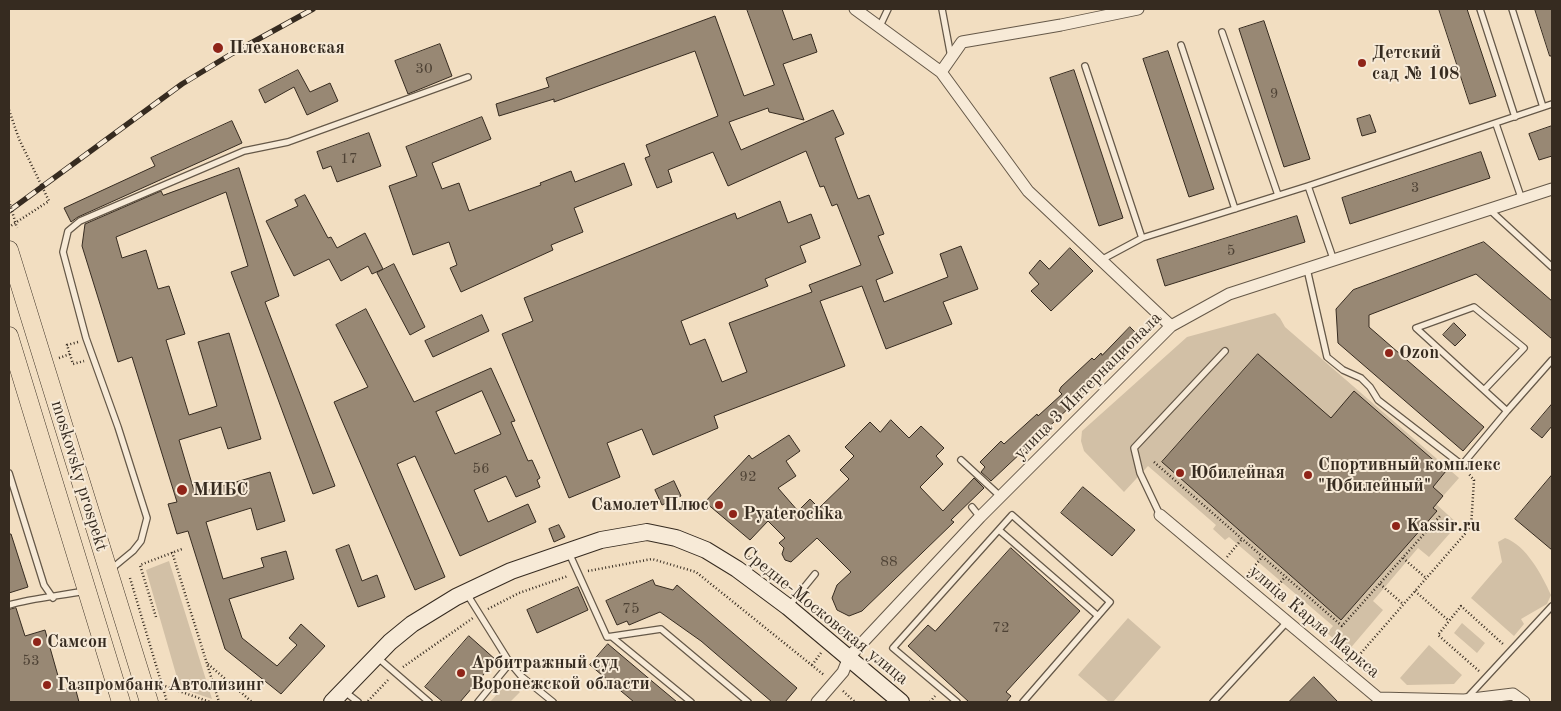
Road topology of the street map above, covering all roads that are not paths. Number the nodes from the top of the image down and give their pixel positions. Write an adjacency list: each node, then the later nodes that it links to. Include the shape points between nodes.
1 (854, 9): 7 (street)
2 (888, 9): 7 (lane)
3 (942, 9): 10 (lane)
4 (1138, 9): 10 (street, via 1061,26 962,42)
5 (1480, 9): 16 (lane)
6 (1512, 9): 15 (lane)
7 (879, 28): 12 (street)
8 (1222, 32): 20 (lane)
9 (1181, 45): 22 (lane)
10 (951, 57): 12 (street)
11 (1085, 66): 24 (lane)
12 (941, 72): 26 (street, via 1028,190)
13 (468, 77): 44 (lane, via 288,142 244,151 80,221 68,231 62,252 86,338 147,518 140,541 133,551)
14 (1552, 104): 15 (lane)
15 (1543, 107): 16 (lane)
16 (1515, 117): 17 (lane)
17 (1496, 124): 18 (lane); 21 (lane)
18 (1308, 186): 20 (lane); 27 (lane)
19 (1552, 189): 21 (street, улица 3 Интернационала)
20 (1278, 195): 22 (lane)
21 (1522, 200): 23 (street, улица 3 Интернационала)
22 (1235, 209): 24 (lane)
23 (1491, 211): 27 (street, улица 3 Интернационала); 28 (lane)
24 (1142, 238): 26 (lane)
25 (9, 250): 44 (main road, moskovsky prospekt)
26 (1101, 260): 30 (street)
27 (1334, 261): 29 (street, улица 3 Интернационала)
28 (1552, 267)
29 (1307, 269): 30 (street, улица 3 Интернационала, via 1229,294); 35 (lane, via 1327,357 1343,370 1361,378 1378,400 1462,465)
30 (1171, 326): 38 (street, улица 3 Интернационала)
31 (9, 336): 46 (main road, moskovsky prospekt)
32 (1225, 351): 40 (lane, via 1134,448 1140,473)
33 (1552, 360): 35 (lane)
34 (1484, 390): 34 (lane, via 1524,348 1474,308 1416,328); 35 (lane)
35 (1507, 411)
36 (961, 460): 38 (lane)
37 (9, 472): 48 (lane, via 44,585)
38 (1001, 497): 41 (street, улица 3 Интернационала)
39 (972, 507): 41 (lane)
40 (1160, 515): 53 (street, улица Карла Маркса)
41 (980, 517): 56 (street, улица 3 Интернационала)
42 (999, 530): 52 (lane); 52 (lane, via 1012,515 1110,602); 72 (lane, via 893,648)
43 (568, 552): 47 (street, Средне-Московская улица, via 511,571); 51 (street, Средне-Московская улица, via 601,540 646,532 676,538 706,550); 54 (lane, via 607,637)
44 (108, 571): 62 (main road, moskovsky prospekt)
45 (815, 574): 51 (lane)
46 (87, 590): 48 (lane); 61 (main road, moskovsky prospekt)
47 (466, 592): 55 (street, Средне-Московская улица, via 412,624); 57 (lane)
48 (53, 598): 49 (lane)
49 (9, 605)
50 (1552, 606): 60 (lane)
51 (788, 607): 56 (street, Средне-Московская улица)
52 (1098, 616): 73 (lane)
53 (1286, 622): 59 (street, улица Карла Маркса, via 1346,670); 74 (lane)
54 (612, 637): 68 (lane); 69 (lane, via 661,629)
55 (375, 656): 58 (street, Средне-Московская улица); 65 (lane)
56 (849, 657): 70 (street, улица 3 Интернационала, via 843,672); 71 (street, Средне-Московская улица)
57 (510, 663): 66 (lane); 67 (lane)
58 (343, 690): 63 (street, Средне-Московская улица); 64 (lane)
59 (1376, 700): 60 (street, улица Карла Маркса)
60 (1463, 701): 75 (street, улица Карла Маркса, via 1513,694)
61 (121, 702)
62 (149, 702)
63 (332, 702)
64 (358, 702)
65 (428, 702)
66 (478, 702)
67 (553, 702)
68 (691, 702)
69 (748, 702)
70 (817, 702)
71 (901, 702)
72 (957, 702)
73 (1023, 702)
74 (1213, 702)
75 (1524, 702)

